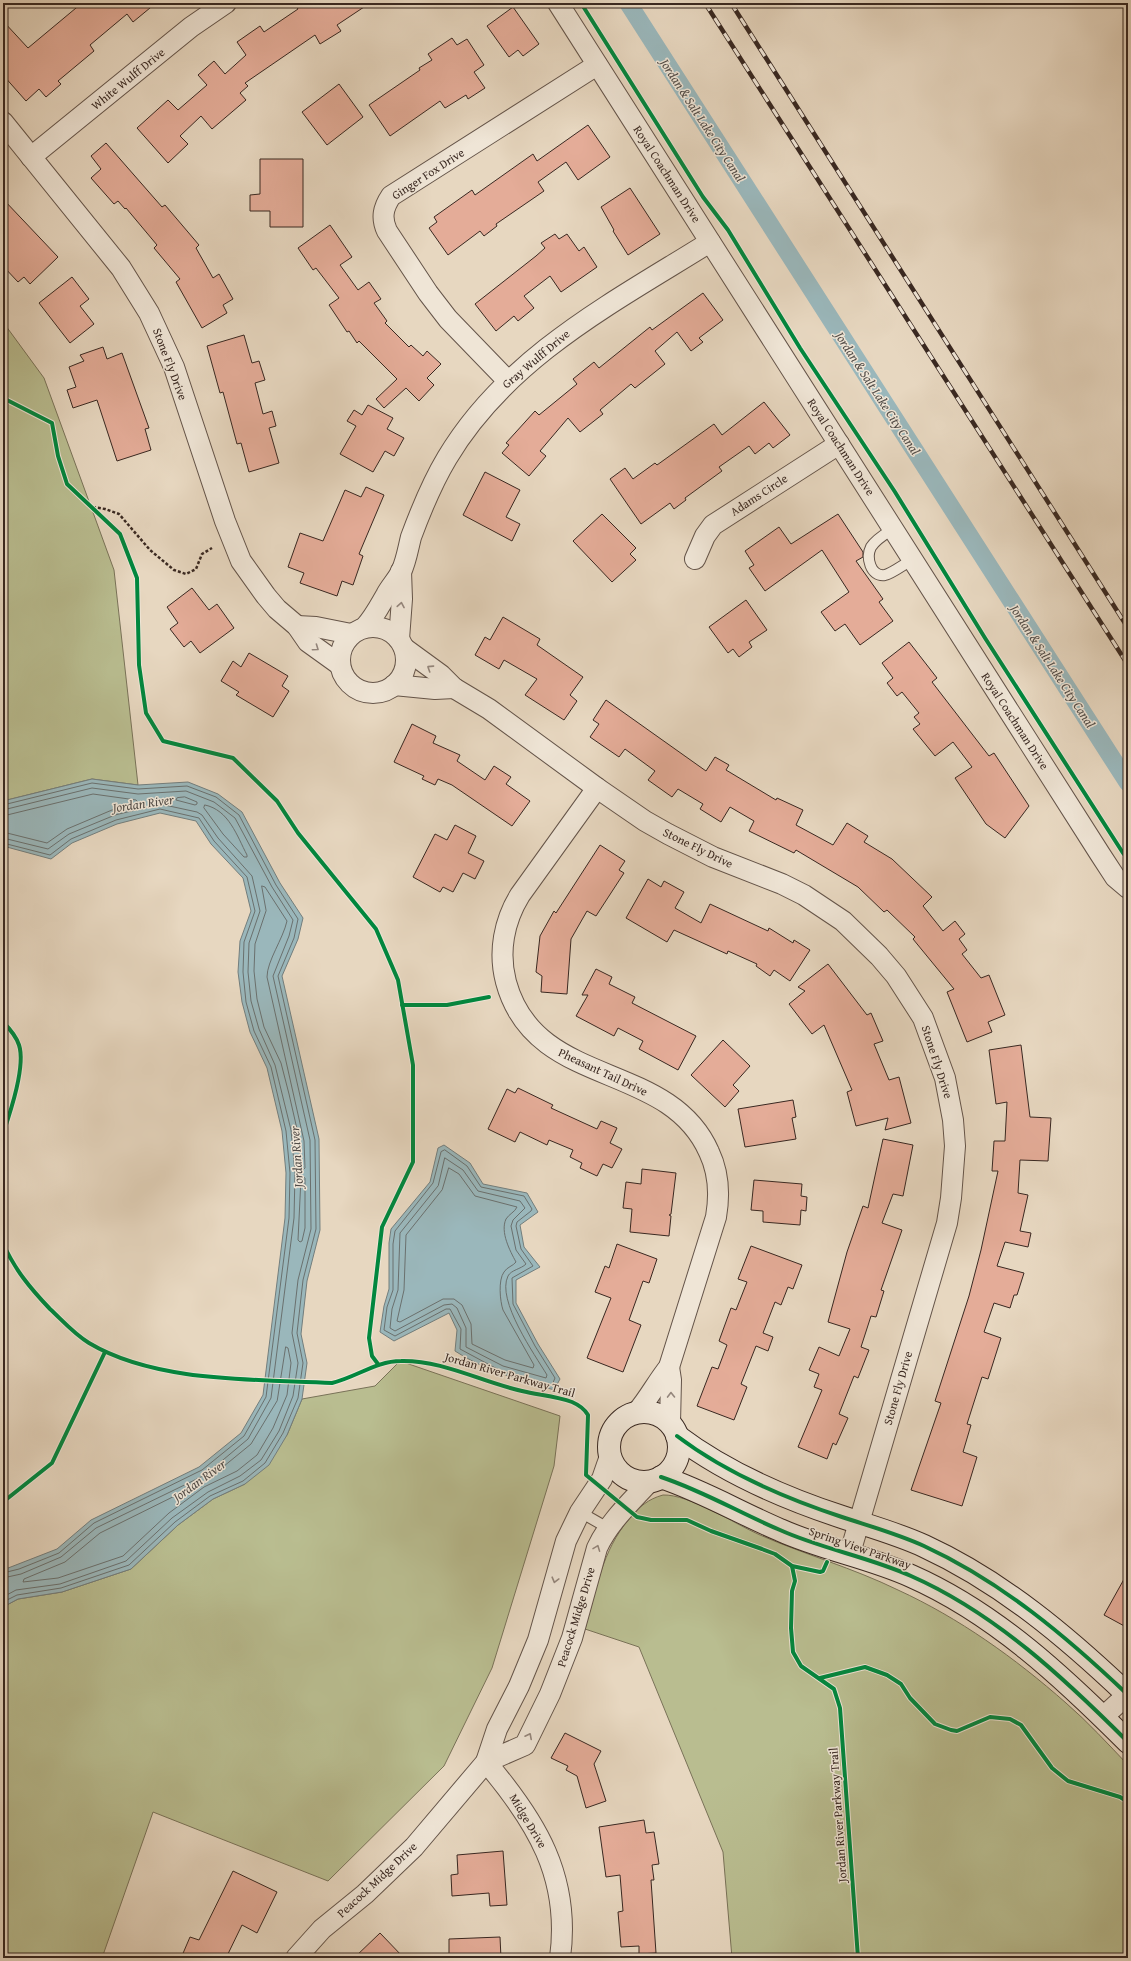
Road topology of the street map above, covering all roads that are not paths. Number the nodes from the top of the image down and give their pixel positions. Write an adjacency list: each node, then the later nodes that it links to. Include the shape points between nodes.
1 (558, 3): 3 (street, Royal Coachman Drive)
2 (218, 5): 5 (street, White Wulff Drive)
3 (597, 65): 6 (street, Royal Coachman Drive); 7 (street, Ginger Fox Drive, via 390,196 384,207 383,219 387,231 428,294 459,332)
4 (3, 122): 5 (street, Stone Fly Drive)
5 (31, 157): 13 (street, Stone Fly Drive, via 121,268 149,313 174,367 232,541 253,580 277,609)
6 (710, 242): 7 (street, Gray Wulff Drive, via 572,329); 8 (street, Royal Coachman Drive)
7 (508, 380): 12 (street, Gray Wulff Drive, via 474,418 447,457 423,506)
8 (839, 444): 9 (street, Royal Coachman Drive); 10 (street, Adams Circle, via 713,525 705,536)
9 (893, 529): 11 (street, Royal Coachman Drive); 11 (lane, via 870,548 869,560 872,570 878,575 886,575)
10 (695, 560)
11 (912, 560): 20 (street, Royal Coachman Drive, via 1100,854 1116,877)
12 (401, 572): 14 (street, Gray Wulff Drive, via 385,595 379,610); 15 (street, Gray Wulff Drive, one-way to 12)
13 (297, 626): 14 (street); 16 (street, Stone Fly Drive, one-way to 16, via 308,642)
14 (358, 631): 15 (street, via 380,627 394,634); 16 (street, via 341,648)
15 (401, 644): 17 (street, via 405,668); 18 (street, Stone Fly Drive, one-way to 15)
16 (340, 666): 17 (street, via 346,679 357,689 376,693)
17 (394, 685): 18 (street)
18 (454, 688): 19 (street, Stone Fly Drive, via 489,709)
19 (597, 788): 21 (street, Pheasant Tail Drive, via 511,909 503,941 504,974 512,1001 522,1019 545,1043 573,1060 668,1102 698,1131 713,1160 719,1190 716,1217); 27 (street, Stone Fly Drive, via 668,834 713,857 782,884 804,895 843,921 896,976 923,1018 937,1052 953,1120 955,1146 951,1198 946,1223)
20 (1128, 888)
21 (669, 1367): 22 (street, Pheasant Tail Drive); 23 (street, Pheasant Tail Drive, one-way to 21)
22 (637, 1412): 23 (street, via 655,1413); 24 (street, via 628,1415 614,1428 608,1446)
23 (674, 1430): 25 (street, via 679,1448 676,1460 670,1470); 27 (street, Spring View Parkway, via 710,1460 802,1504)
24 (610, 1456): 25 (street, via 620,1473 628,1478); 26 (street, Peacock Midge Drive, via 602,1479)
25 (655, 1479): 28 (street, Peacock Midge Drive); 29 (street, Spring View Parkway, via 701,1492 781,1531)
26 (580, 1512): 28 (lane); 33 (street, Peacock Midge Drive, one-way to 33, via 562,1555 546,1616 533,1652 497,1729)
27 (859, 1522): 29 (street, Stone Fly Drive); 30 (street, Spring View Parkway, via 923,1546 971,1570 996,1586 1065,1637)
28 (608, 1528): 33 (street, Peacock Midge Drive, one-way to 28, via 525,1745 561,1667 574,1632 597,1548)
29 (850, 1553): 31 (street, Spring View Parkway, via 912,1576 962,1603 1025,1647)
30 (1128, 1695): 31 (street)
31 (1103, 1717): 32 (street, Spring View Parkway)
32 (1128, 1742)
33 (486, 1762): 34 (street, Peacock Midge Drive, via 414,1847 365,1894 322,1930); 35 (street, Midge Drive, via 524,1810 549,1858 560,1905)
34 (296, 1958)
35 (560, 1958)

